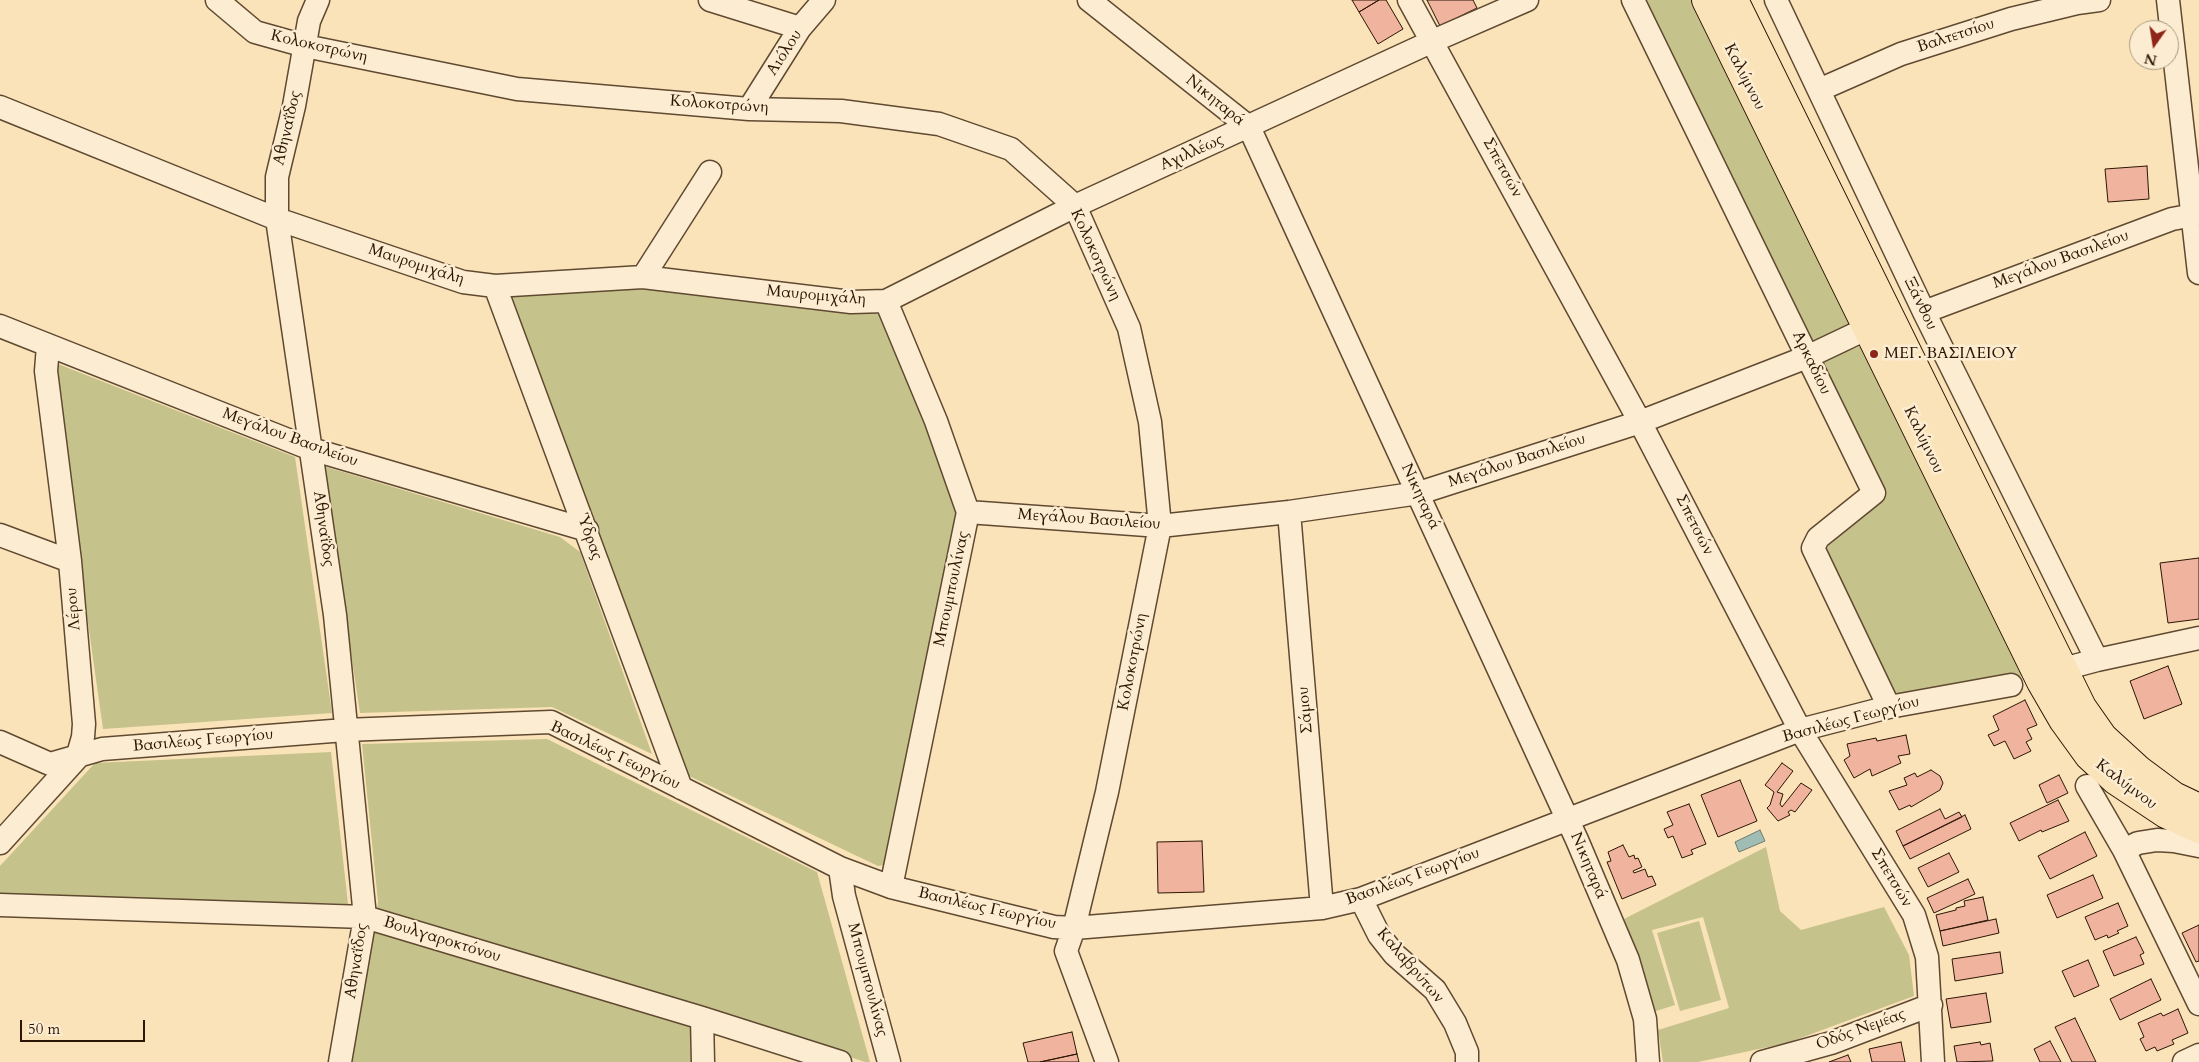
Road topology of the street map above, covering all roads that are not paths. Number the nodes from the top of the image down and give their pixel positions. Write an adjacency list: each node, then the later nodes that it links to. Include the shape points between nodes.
1 (217, 0): 16 (street, Κολοκοτρώνη, via 255,32)
2 (318, 0): 16 (street, Αθηναΐδος, via 309,21)
3 (710, 0): 14 (street)
4 (824, 0): 14 (street, Αιόλου)
5 (1090, 0): 20 (street, Νικηταρά)
6 (1409, 0): 15 (street, Σπετσών)
7 (1527, 0): 15 (street, Αχιλλέως)
8 (1633, 0): 33 (street, Αρκαδίου)
9 (1706, 0): 31 (main road, Καλύμνου)
10 (1734, 0): 45 (main road, Καλύμνου)
11 (1776, 0): 17 (street, Ξάνθου)
12 (2098, 0): 17 (street, Βαλτετσίου, via 2011,18 1902,54)
13 (2168, 0): 23 (street)
14 (800, 28): 19 (street, Αιόλου)
15 (1433, 41): 20 (street, Αχιλλέως); 34 (street, Σπετσών)
16 (305, 46): 19 (street, Κολοκοτρώνη, via 517,89); 24 (street, Αθηναΐδος, via 277,178)
17 (1819, 90): 29 (street, Ξάνθου)
18 (0, 107): 24 (street, Μαυρομιχάλη)
19 (749, 109): 22 (street, Κολοκοτρώνη, via 841,112 939,124 1011,148)
20 (1249, 127): 22 (street, Αχιλλέως); 36 (street, Νικηταρά)
21 (710, 172): 26 (street)
22 (1075, 206): 28 (street, Αχιλλέως); 39 (street, Κολοκοτρώνη, via 1129,328 1150,422)
23 (2196, 214): 25 (street); 29 (street, Μεγάλου Βασιλείου, via 2172,219)
24 (277, 219): 27 (street, Μαυρομιχάλη, via 463,282); 35 (street, Αθηναΐδος)
25 (2199, 273)
26 (643, 277): 27 (street, Μαυρομιχάλη); 28 (street, Μαυρομιχάλη, via 852,302)
27 (495, 286): 40 (street, Ύδρας)
28 (886, 301): 37 (street, Μπουμπουλίνας, via 936,420)
29 (1924, 312): 44 (street, Ξάνθου)
30 (0, 326): 32 (street, Μεγάλου Βασιλείου)
31 (1868, 328): 33 (street, Μεγάλου Βασιλείου); 56 (main road, Καλύμνου, via 2041,682 2072,734 2089,756 2127,789 2166,814)
32 (48, 346): 35 (street, Μεγάλου Βασιλείου); 42 (street, Λέρου, via 46,371)
33 (1807, 356): 34 (street, Μεγάλου Βασιλείου); 47 (street, Αρκαδίου, via 1874,493 1818,538 1813,548)
34 (1640, 422): 36 (street, Μεγάλου Βασιλείου); 49 (street, Σπετσών)
35 (311, 449): 40 (street, Μεγάλου Βασιλείου); 48 (street, Αθηναΐδος, via 335,615)
36 (1419, 493): 38 (street, Μεγάλου Βασιλείου); 55 (street, Νικηταρά)
37 (968, 512): 39 (street, Μεγάλου Βασιλείου); 61 (street, Μπουμπουλίνας)
38 (1289, 512): 39 (street, Μεγάλου Βασιλείου); 64 (street, Σάμου)
39 (1160, 526): 66 (street, Κολοκοτρώνη, via 1107,792)
40 (587, 530): 53 (street, Ύδρας)
41 (0, 535): 42 (street)
42 (70, 561): 51 (street, Λέρου, via 84,724)
43 (2199, 638): 44 (street)
44 (2096, 660): 45 (street)
45 (2063, 669): 54 (main road, Καλύμνου, via 2082,707 2111,745 2149,779)
46 (2011, 685): 47 (street, Βασιλέως Γεωργίου)
47 (1889, 707): 49 (street, Βασιλέως Γεωργίου)
48 (345, 730): 51 (street, Βασιλέως Γεωργίου, via 102,749); 53 (street, Βασιλέως Γεωργίου, via 551,722); 65 (street, Αθηναΐδος)
49 (1800, 730): 55 (street, Βασιλέως Γεωργίου); 68 (street, Σπετσών, via 1914,915 1927,957)
50 (0, 742): 51 (street, Βασιλέως Γεωργίου, via 50,764)
51 (77, 758): 57 (street, Λέρου)
52 (2087, 786): 59 (street, Καλύμνου)
53 (682, 788): 60 (street, Βασιλέως Γεωργίου)
54 (2199, 808)
55 (1568, 819): 62 (street, Βασιλέως Γεωργίου); 77 (street, Νικηταρά, via 1628,960 1645,1020)
56 (2199, 829)
57 (0, 844)
58 (2199, 846): 59 (street, via 2157,840 2138,843)
59 (2124, 850): 67 (street, Καλύμνου)
60 (840, 868): 61 (street, Βασιλέως Γεωργίου); 74 (street, Μπουμπουλίνας, via 844,896)
61 (892, 887): 66 (street, Βασιλέως Γεωργίου, via 1054,927)
62 (1361, 899): 64 (street, Βασιλέως Γεωργίου); 76 (street, Καλαβρύτων, via 1379,935 1394,954 1435,990 1455,1023 1467,1052)
63 (0, 905): 65 (street, Βουλγαροκτόνου)
64 (1322, 908): 66 (street, Βασιλέως Γεωργίου)
65 (365, 917): 69 (street, Βουλγαροκτόνου); 71 (street, Αθηναΐδος)
66 (1074, 928): 75 (street, Κολοκοτρώνη, via 1066,951)
67 (2199, 1004)
68 (1931, 1005): 78 (street, Οδóς Νεμέας, via 1831,1043); 79 (street, Σπετσών)
69 (702, 1018): 72 (street); 73 (street, Βουλγαροκτόνου)
70 (2199, 1055): 80 (street)
71 (340, 1062)
72 (703, 1062)
73 (840, 1062)
74 (889, 1062)
75 (1106, 1062)
76 (1466, 1062)
77 (1648, 1062)
78 (1762, 1062)
79 (1933, 1062)
80 (2184, 1062)

